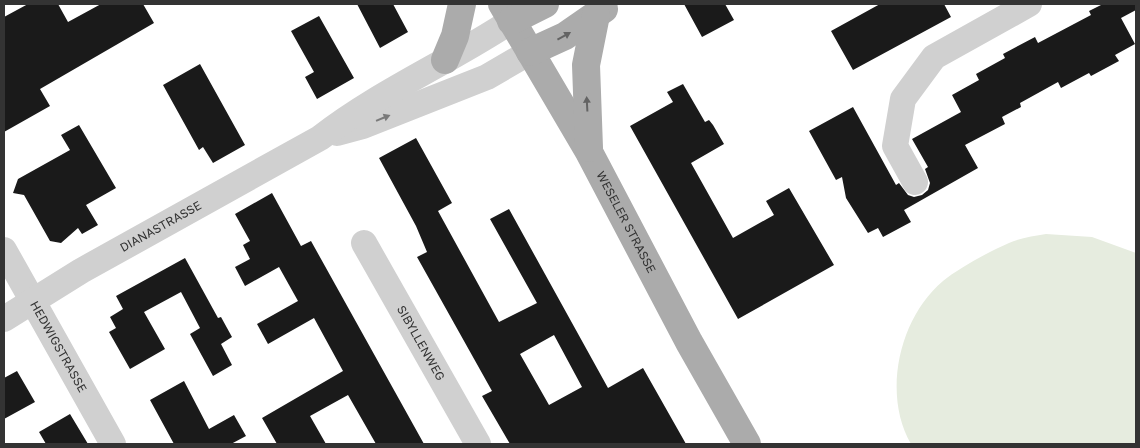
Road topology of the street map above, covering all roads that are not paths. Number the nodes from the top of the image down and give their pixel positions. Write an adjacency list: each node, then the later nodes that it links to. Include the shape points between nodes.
1 (462, 4): 7 (main road, via 455,36)
2 (545, 4): 5 (main road)
3 (1030, 4): 10 (street, via 934,58 903,99 895,146)
4 (603, 9): 6 (main road, one-way to 4, via 565,36); 9 (main road, one-way to 4, via 586,65)
5 (507, 12): 6 (main road, WESELER STRASSE); 7 (street, DIANASTRASSE, via 476,44)
6 (530, 52): 8 (street, DIANASTRASSE, one-way to 6, via 363,126 487,77); 9 (main road, WESELER STRASSE)
7 (444, 60): 8 (street, DIANASTRASSE, via 353,112)
8 (320, 138): 13 (street, DIANASTRASSE)
9 (590, 152): 17 (main road, WESELER STRASSE, via 689,342)
10 (915, 182)
11 (364, 243): 16 (street, SIBYLLENWEG)
12 (4, 250): 13 (street, HEDWIGSTRASSE)
13 (32, 301): 14 (street, DIANASTRASSE); 15 (street, HEDWIGSTRASSE)
14 (4, 318)
15 (113, 444)
16 (478, 444)
17 (747, 444)

